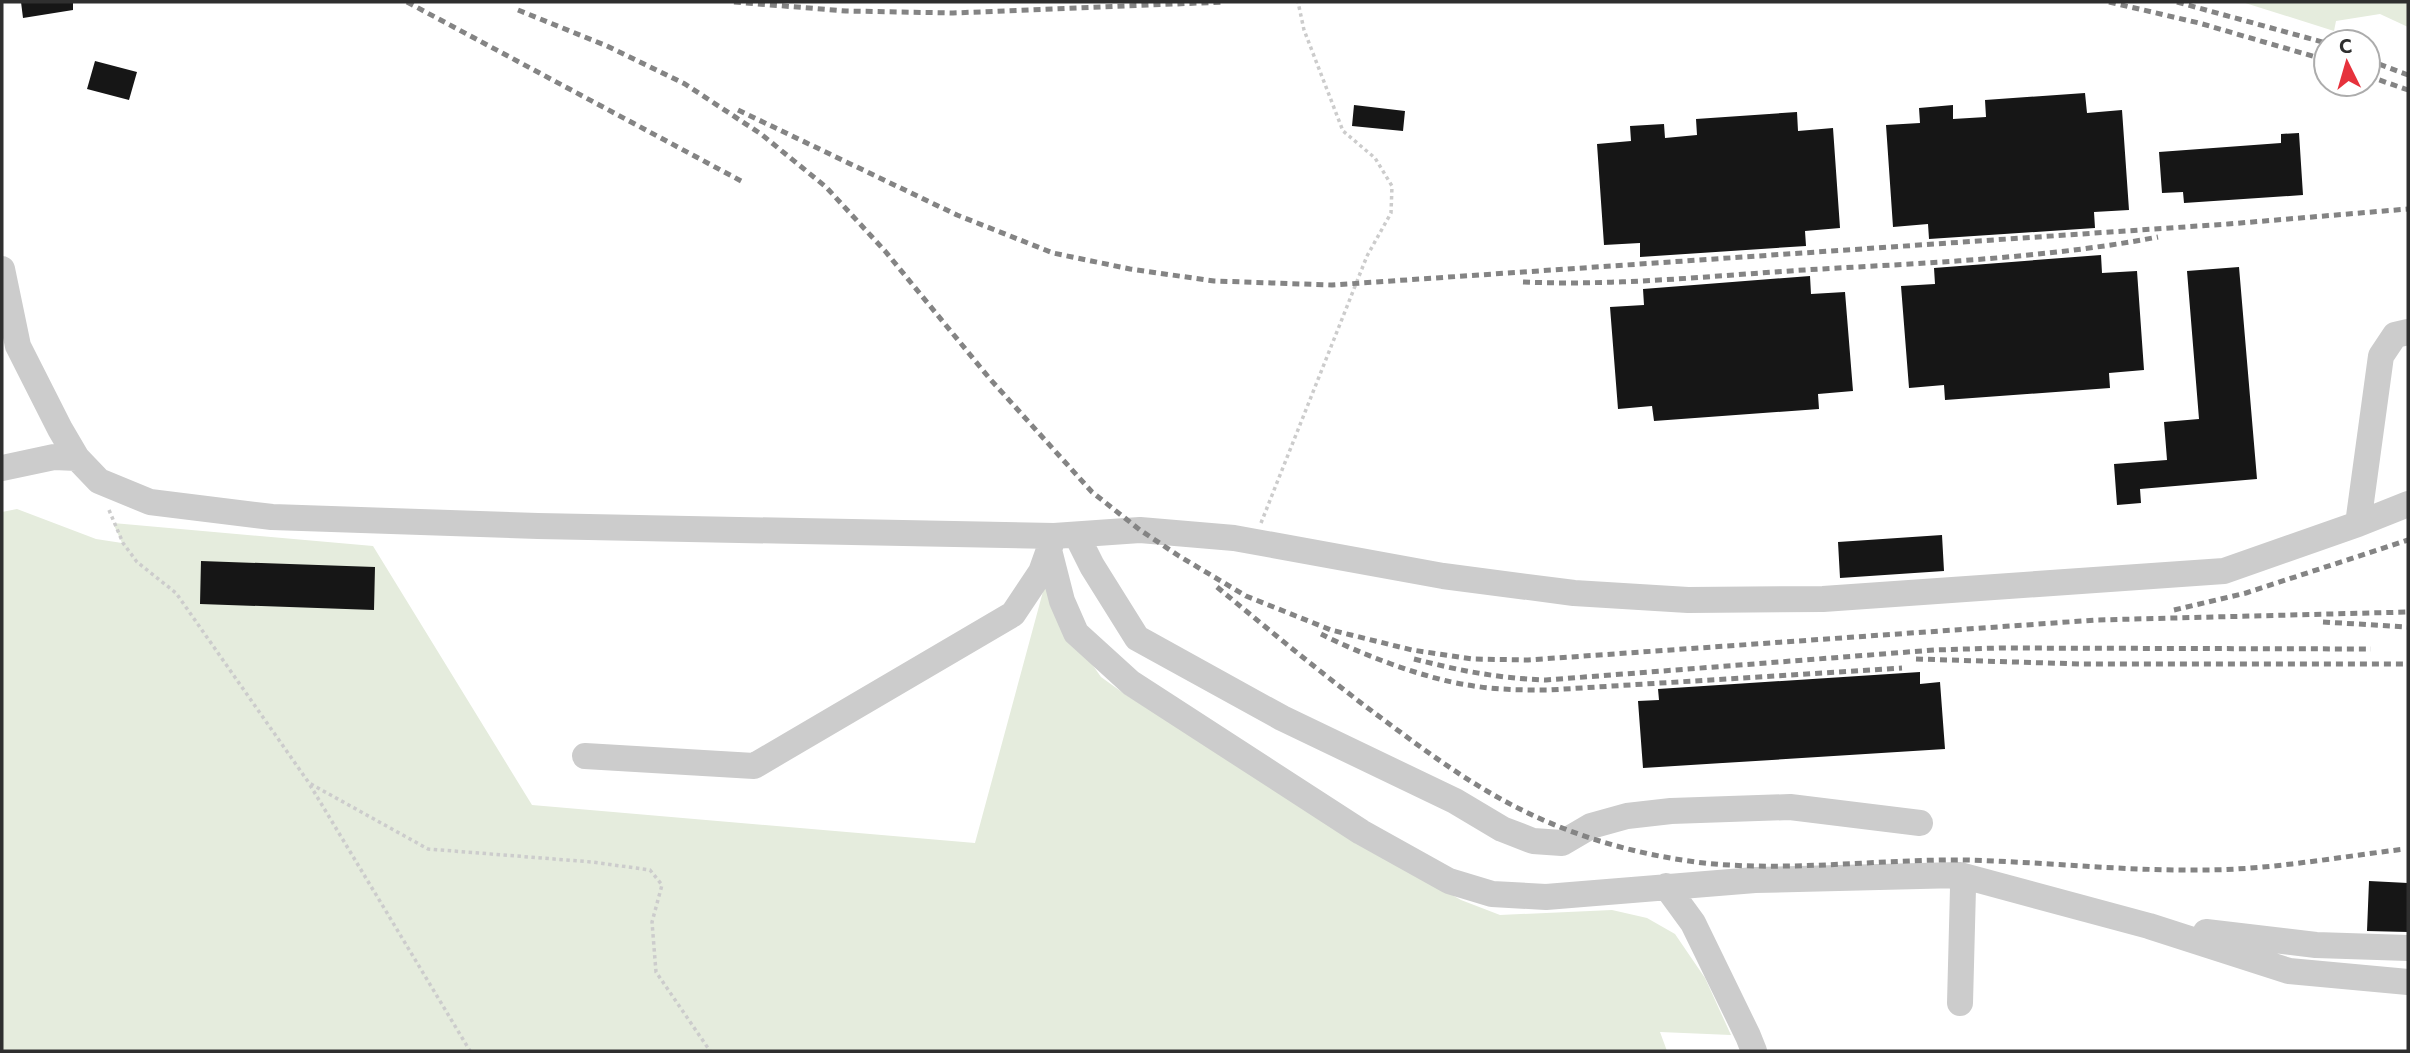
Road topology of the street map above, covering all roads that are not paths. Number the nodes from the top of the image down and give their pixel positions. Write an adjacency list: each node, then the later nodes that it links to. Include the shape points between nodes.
1 (2, 269): 3 (street, via 18,346)
2 (2408, 332): 6 (street, via 2395,335 2381,355)
3 (77, 458): 4 (street, via 54,457); 7 (street, via 99,481 150,502 272,517)
4 (2, 468)
5 (2408, 504): 6 (street)
6 (2358, 524): 7 (street, via 2224,571 1822,599 1688,600 1574,593 1443,576 1254,542 1140,530)
7 (1060, 541): 8 (street, via 1013,614 754,766); 9 (street, via 1092,566 1137,638 1282,718 1454,801 1502,830 1534,841 1562,842 1591,826 1671,811 1790,807); 11 (street, via 1062,601 1076,633 1131,683 1361,832 1449,881 1492,894 1546,897)
8 (585, 756)
9 (1920, 823)
10 (1961, 875): 11 (street); 12 (street); 15 (street)
11 (1666, 886): 16 (street, via 1693,923)
12 (2149, 926): 13 (street, via 2316,945); 14 (street, via 2289,971)
13 (2408, 948)
14 (2408, 982)
15 (1960, 1003)
16 (1754, 1051)

